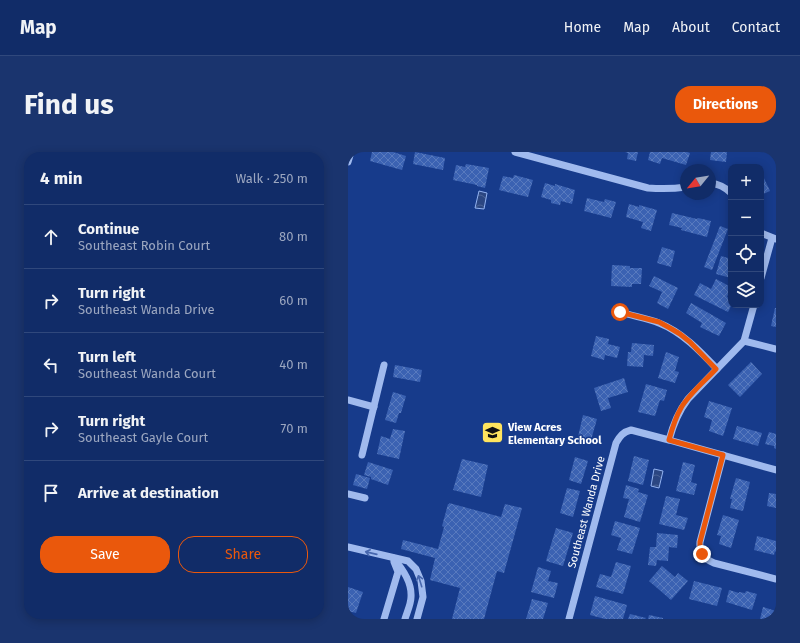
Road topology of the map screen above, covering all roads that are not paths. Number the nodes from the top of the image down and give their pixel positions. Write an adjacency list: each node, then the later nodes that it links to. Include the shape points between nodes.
1 (350, 152): 3 (street)
2 (515, 152): 5 (street, via 648,188)
3 (348, 162)
4 (716, 183): 6 (street)
5 (680, 188)
6 (728, 190)
7 (764, 234): 8 (street)
8 (774, 239): 9 (street)
9 (763, 272)
10 (753, 308): 12 (street)
11 (620, 312): 15 (street, via 659,322 670,328 690,342)
12 (744, 341): 13 (street); 15 (street)
13 (776, 349)
14 (384, 364): 17 (street)
15 (716, 369): 18 (street, via 682,407)
16 (348, 400): 17 (street)
17 (374, 407): 19 (street)
18 (669, 440): 20 (street); 30 (street, Southeast Wanda Drive, via 630,430 620,436 616,443)
19 (362, 455)
20 (723, 455): 21 (street); 26 (street, via 700,542 702,554 714,563)
21 (776, 470)
22 (348, 494): 23 (street)
23 (365, 498)
24 (348, 547): 25 (street, one-way to 24)
25 (393, 558): 27 (street, via 398,572); 28 (street, via 410,582 411,598); 29 (street, one-way to 25, via 423,597 421,581 416,569 408,561)
26 (776, 579)
27 (384, 619)
28 (405, 619)
29 (417, 619)
30 (569, 619)

